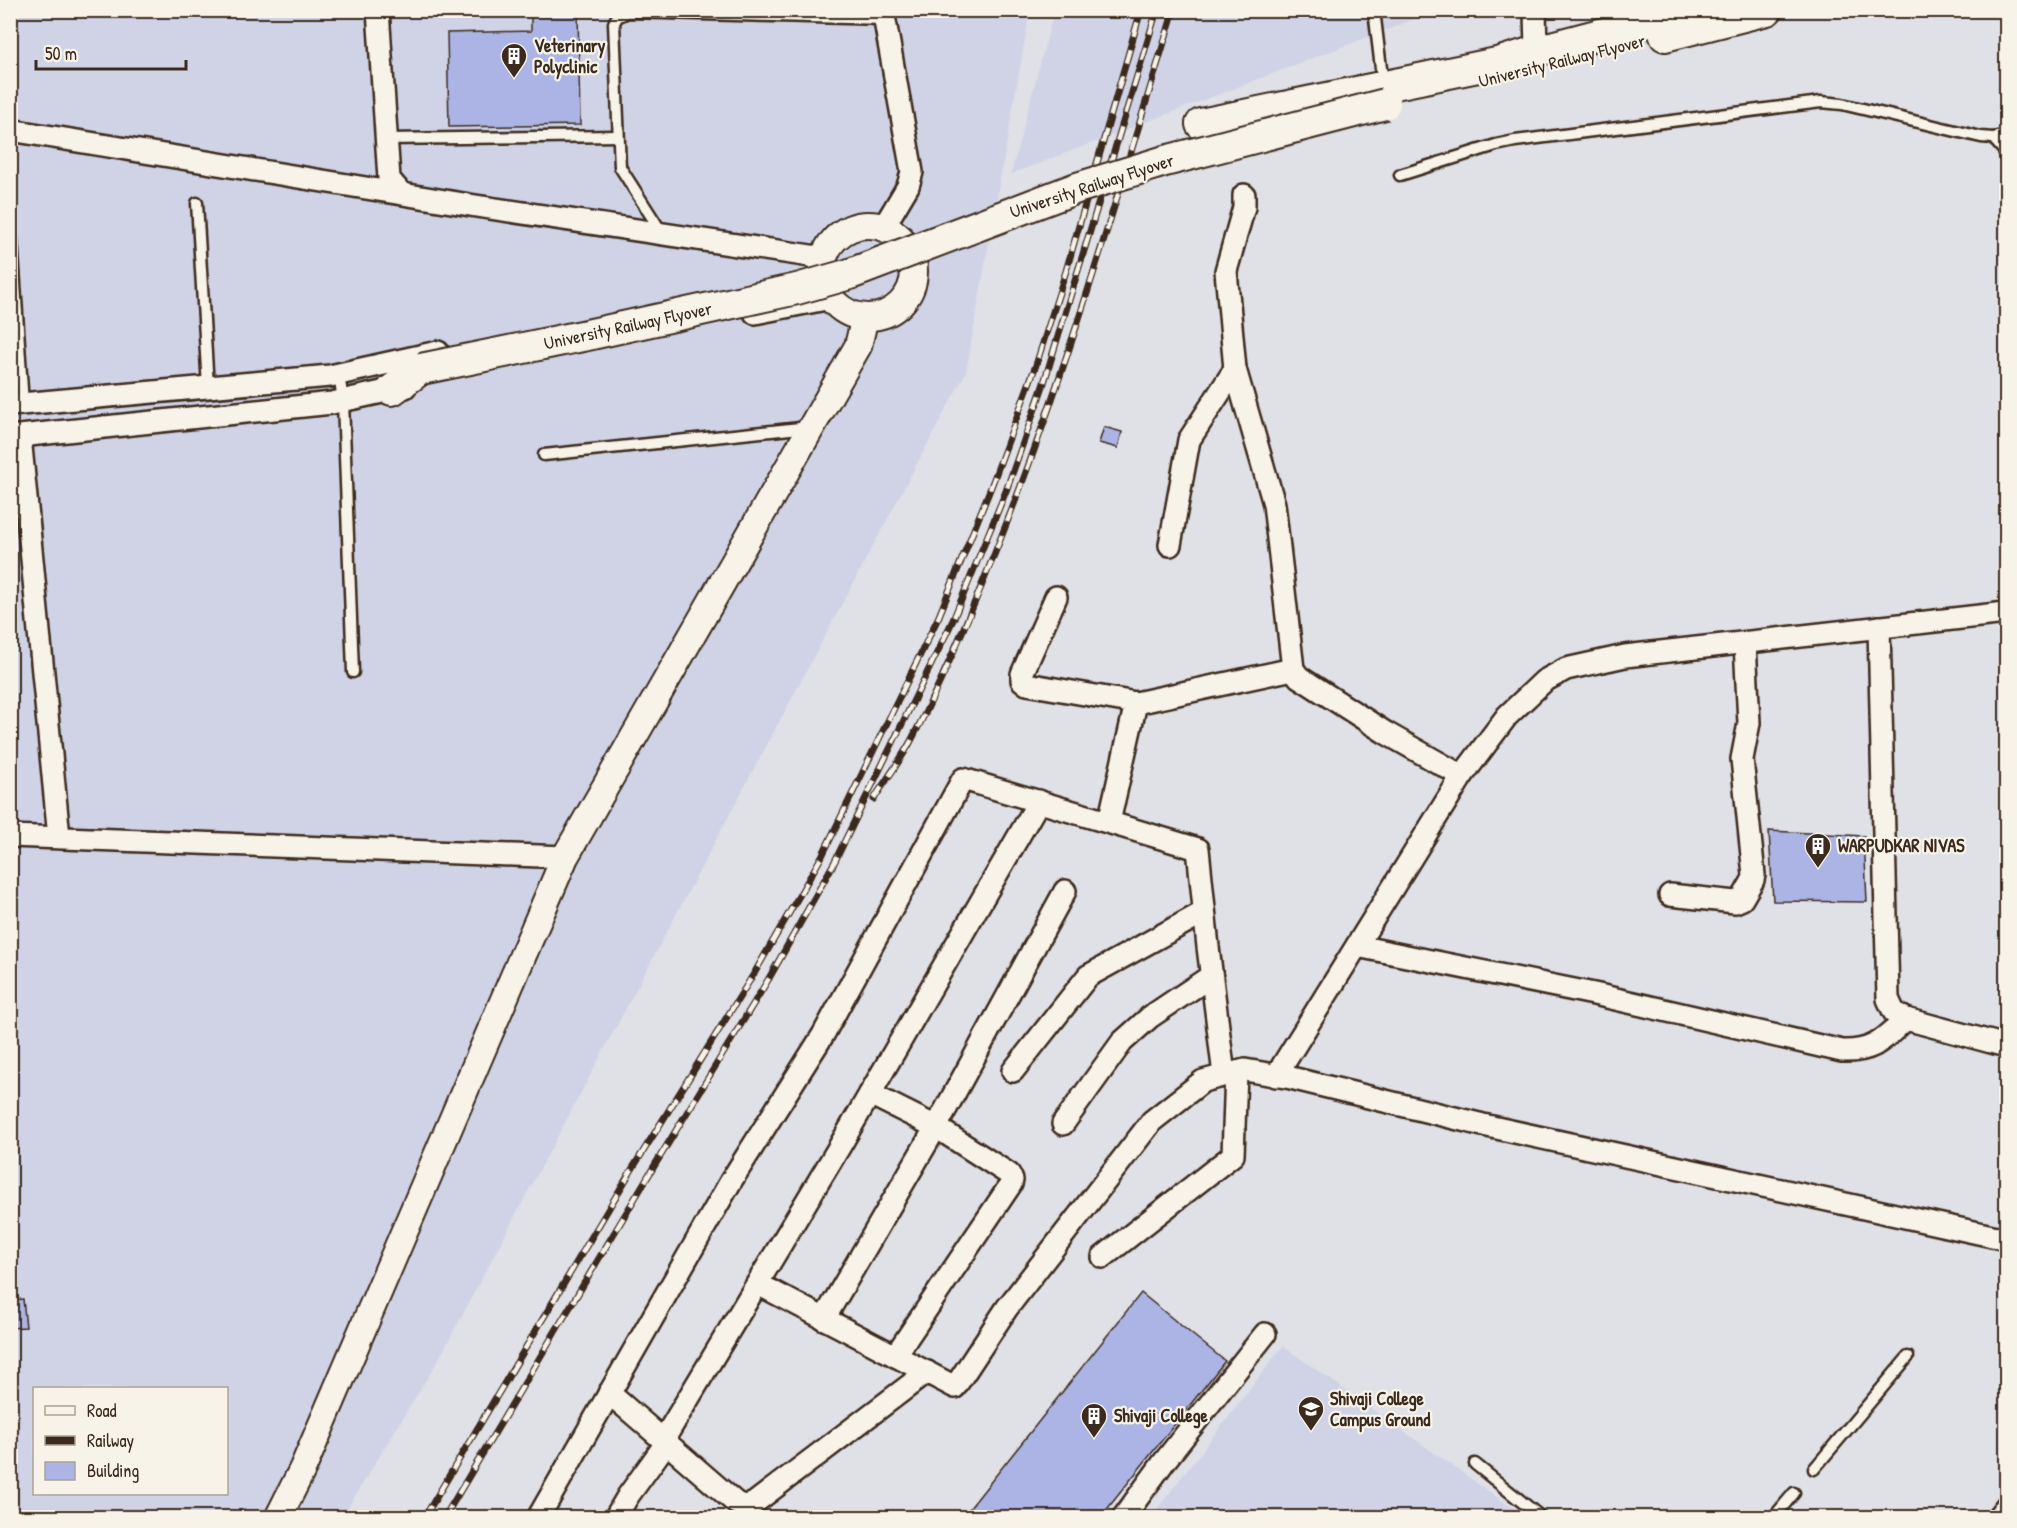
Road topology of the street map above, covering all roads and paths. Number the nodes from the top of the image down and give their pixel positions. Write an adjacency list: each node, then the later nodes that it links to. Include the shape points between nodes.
1 (378, 10): 15 (street)
2 (1374, 10): 9 (lane)
3 (1534, 10): 8 (street)
4 (1691, 10): 8 (main road)
5 (1767, 10): 29 (main road, University Railway Flyover, bridge, via 1165,161 1077,188 850,274 797,289)
6 (658, 12): 7 (lane); 13 (lane, via 628,12 614,23)
7 (884, 15): 21 (street, via 912,172)
8 (1536, 51): 9 (main road, via 1497,63)
9 (1383, 86): 10 (main road)
10 (1201, 124)
11 (10, 130): 18 (street)
12 (2007, 135): 14 (lane)
13 (618, 136): 15 (lane); 22 (lane, via 620,167)
14 (1993, 138): 16 (lane); 17 (lane, via 1821,102 1515,141)
15 (387, 140): 18 (street, via 389,179)
16 (2007, 153)
17 (1400, 175)
18 (401, 193): 22 (street)
19 (1244, 195): 27 (street, via 1226,271)
20 (197, 203): 30 (lane)
21 (883, 228): 24 (street, via 864,225 839,235); 26 (street, via 901,239 909,250 914,277 902,302 879,316)
22 (663, 234): 24 (street)
23 (12, 238): 32 (lane)
24 (823, 265): 25 (street); 29 (street)
25 (831, 297): 26 (street, via 840,308); 29 (street)
26 (865, 317): 33 (street, via 858,346)
27 (1235, 369): 36 (street, via 1189,440); 41 (street, via 1274,504)
28 (339, 374): 29 (street); 30 (street); 31 (lane)
29 (389, 376): 31 (street)
30 (208, 387): 32 (street)
31 (343, 401): 34 (street); 42 (lane)
32 (17, 404)
33 (811, 427): 35 (lane); 49 (street)
34 (15, 436): 48 (street)
35 (544, 455)
36 (1170, 545)
37 (1056, 597): 43 (street, via 1022,680)
38 (2007, 613): 39 (street)
39 (1880, 627): 40 (street); 55 (street, via 1888,999 1894,1012)
40 (1745, 643): 44 (street, via 1625,656 1566,669 1544,681 1507,716); 51 (street, via 1749,723 1742,759 1753,880 1742,899 1735,902)
41 (1293, 669): 43 (street); 44 (street, via 1386,733)
42 (353, 672)
43 (1136, 703): 46 (street)
44 (1462, 776): 53 (street)
45 (1039, 801): 46 (street); 60 (street); 71 (street, via 963,779 823,1035 731,1181)
46 (1109, 822): 52 (street, via 1198,849)
47 (10, 836): 48 (street)
48 (59, 837): 49 (street)
49 (565, 857): 77 (street, via 303,1468)
50 (1065, 891): 62 (street)
51 (1670, 895)
52 (1204, 912): 54 (street); 57 (street, via 1088,976)
53 (1357, 946): 55 (street, via 1594,994 1842,1051 1881,1043); 59 (street)
54 (1211, 976): 58 (street); 61 (street, via 1150,1017 1122,1042)
55 (1905, 1019): 56 (street)
56 (2007, 1046)
57 (1012, 1071)
58 (1230, 1074): 59 (street, via 1245,1070); 64 (street, via 1233,1155); 70 (street, via 1203,1081 1152,1120 1007,1308 955,1387)
59 (1276, 1076): 63 (street)
60 (870, 1094): 62 (street); 65 (street)
61 (1063, 1124)
62 (936, 1127): 66 (street); 68 (street, via 1009,1173 1012,1180)
63 (2007, 1239)
64 (1103, 1257)
65 (758, 1284): 66 (street); 72 (street)
66 (824, 1319): 68 (street)
67 (1265, 1334): 80 (street)
68 (896, 1356): 70 (street)
69 (1908, 1357): 74 (lane)
70 (927, 1372): 72 (street, via 753,1504 736,1503)
71 (609, 1392): 72 (street); 78 (street)
72 (665, 1441): 79 (street)
73 (1475, 1464): 81 (lane)
74 (1814, 1469)
75 (1794, 1493): 82 (lane)
76 (2007, 1498): 83 (lane)
77 (278, 1518)
78 (538, 1518)
79 (615, 1518)
80 (1124, 1518)
81 (1542, 1518)
82 (1773, 1518)
83 (1990, 1518)

